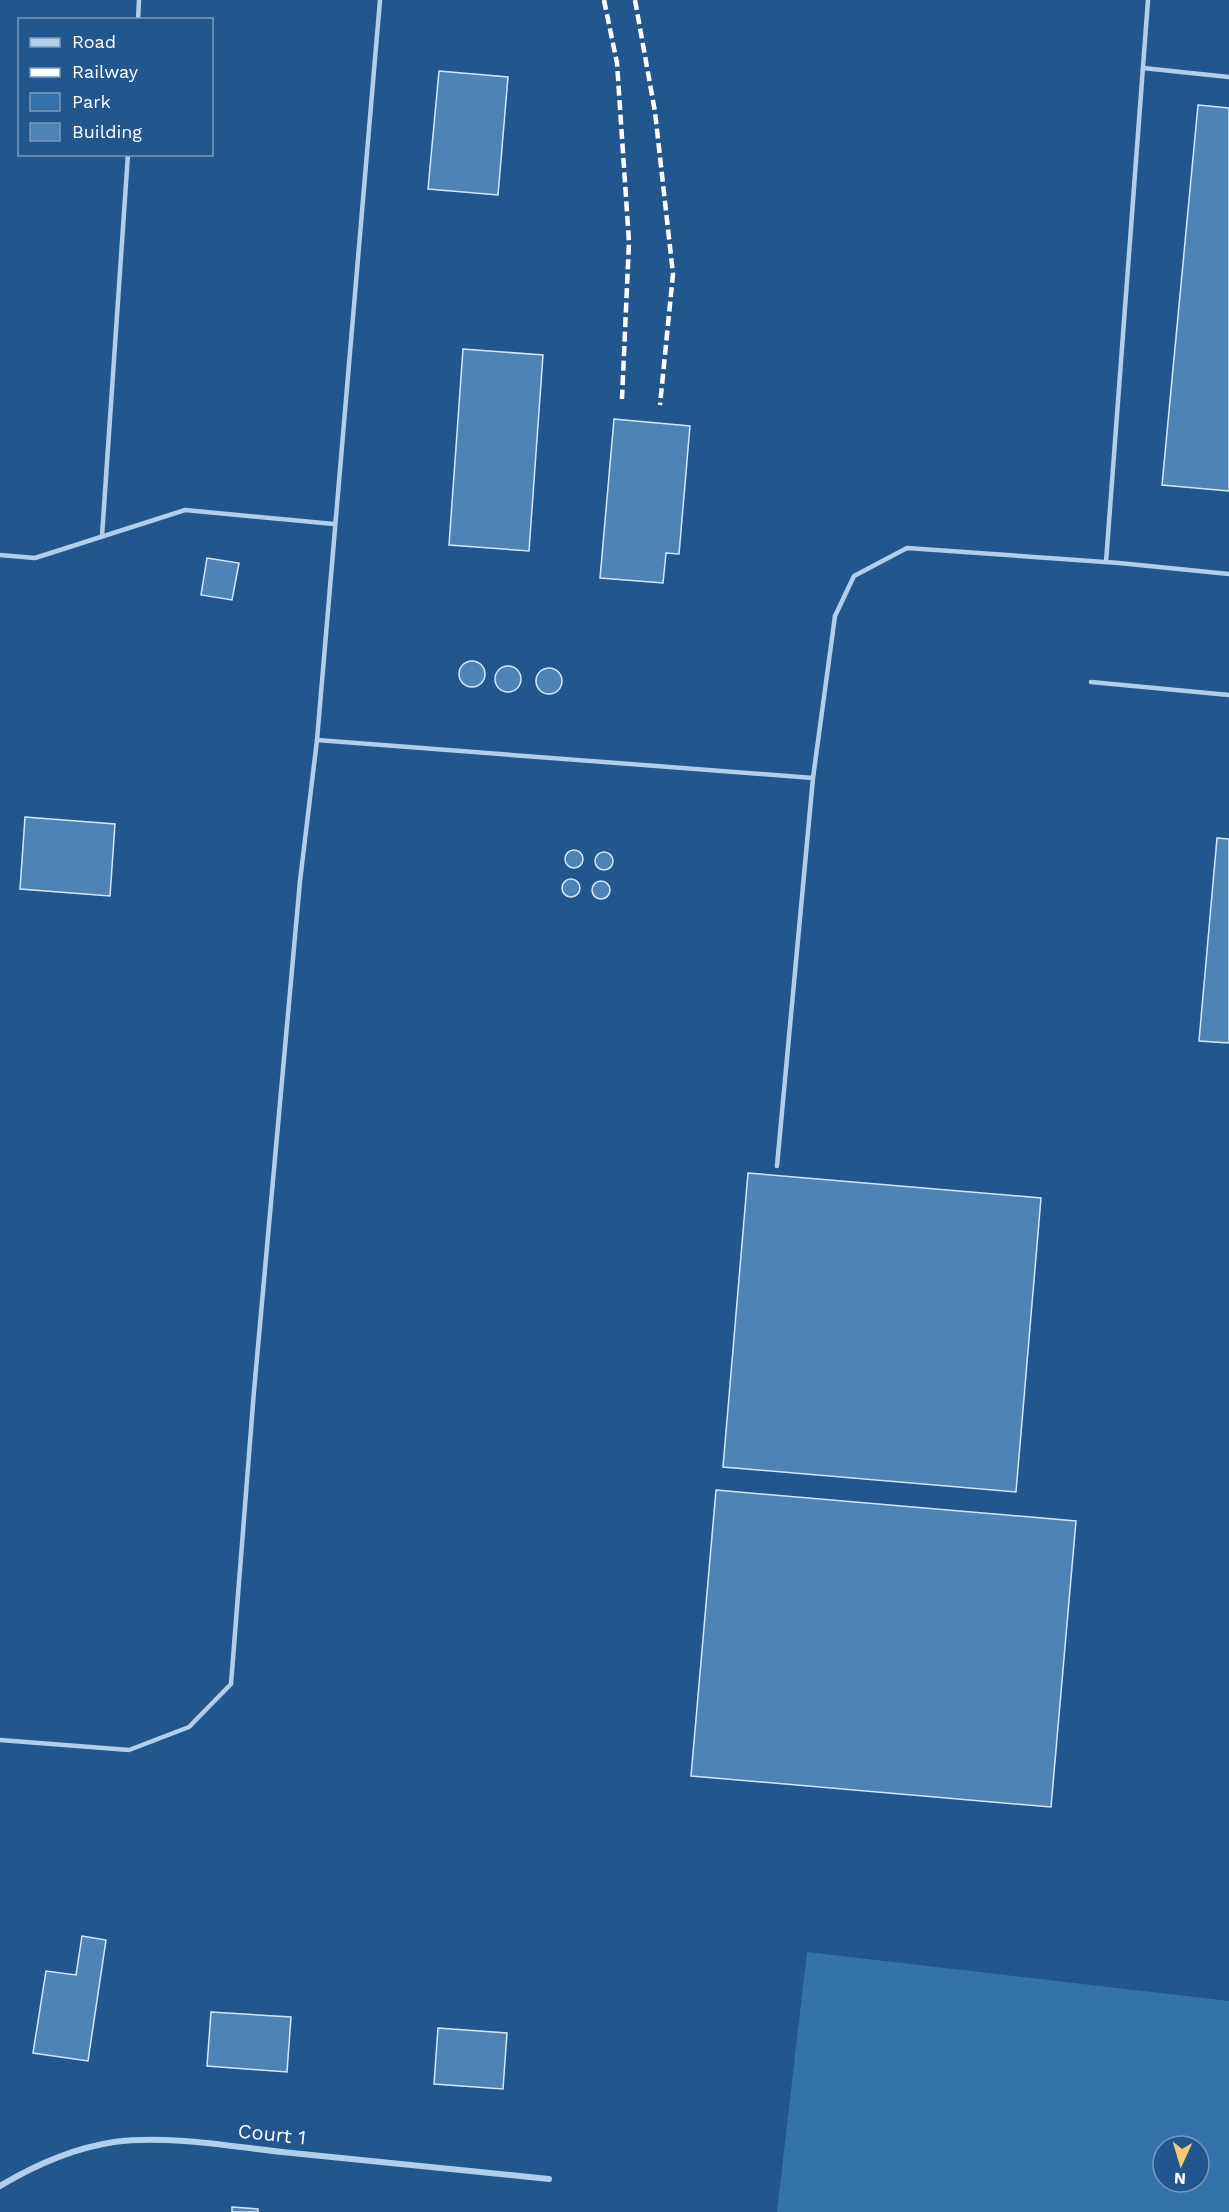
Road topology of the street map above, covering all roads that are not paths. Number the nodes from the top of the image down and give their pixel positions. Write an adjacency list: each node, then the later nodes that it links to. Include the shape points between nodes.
1 (139, 0): 4 (lane)
2 (380, 0): 8 (lane)
3 (1148, 0): 5 (lane)
4 (138, 18)
5 (1143, 68): 6 (lane); 11 (lane)
6 (1229, 77)
7 (128, 156): 9 (lane)
8 (334, 524): 9 (lane, via 185,510); 15 (lane)
9 (102, 536): 10 (lane, via 35,558)
10 (0, 555)
11 (1106, 562): 12 (lane); 16 (lane, via 907,548 854,576 835,616)
12 (1229, 574)
13 (1091, 682): 14 (lane)
14 (1229, 695)
15 (317, 740): 16 (lane); 18 (lane, via 300,881 231,1684 189,1727 129,1750)
16 (813, 778): 17 (lane)
17 (777, 1166)
18 (0, 1740)
19 (549, 2179): 20 (street, Court 1, via 148,2141 88,2147 35,2167)
20 (0, 2186)

